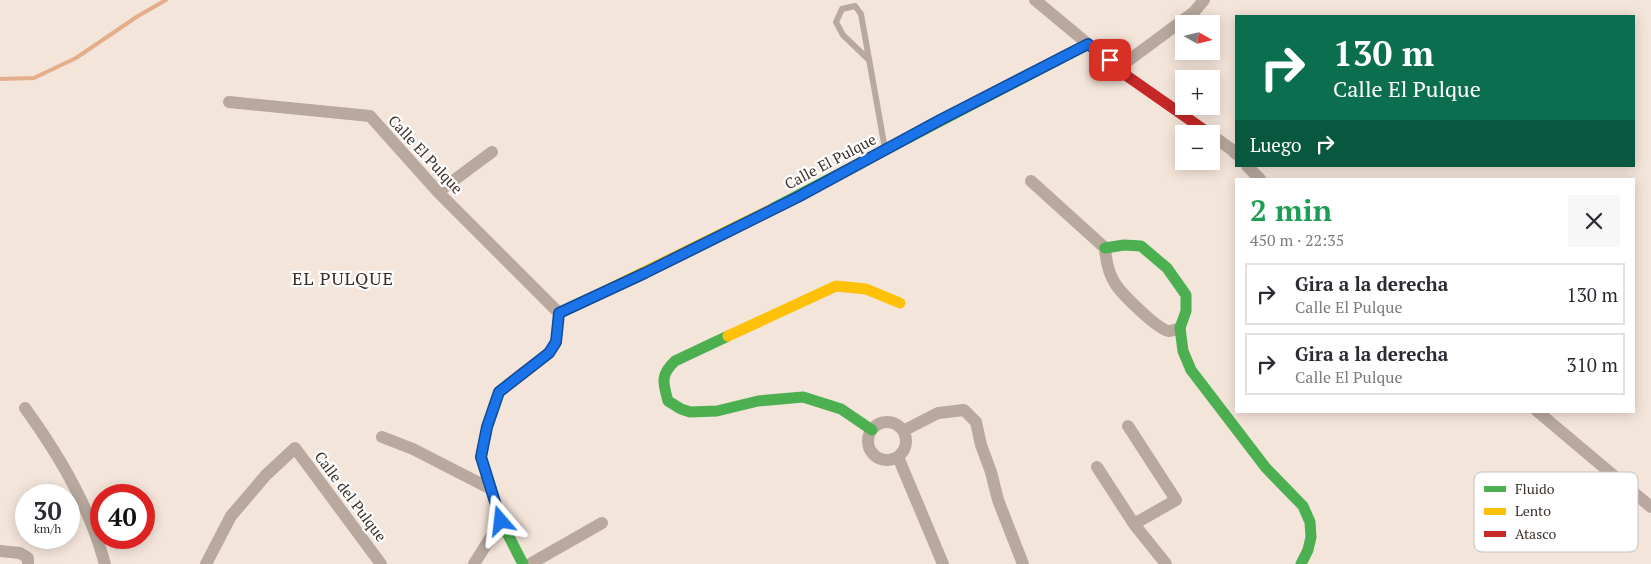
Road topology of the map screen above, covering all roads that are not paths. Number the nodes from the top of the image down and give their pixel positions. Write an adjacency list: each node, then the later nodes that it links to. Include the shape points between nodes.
1 (1034, 0): 3 (street)
2 (1204, 0): 5 (street, via 1194,12)
3 (1088, 44): 5 (street); 9 (street, Calle El Pulque)
4 (869, 60): 4 (lane, via 861,14 855,6 842,9 836,22 843,35); 9 (lane)
5 (1114, 64): 7 (street)
6 (229, 102): 15 (street, Calle El Pulque, via 370,116)
7 (1199, 125)
8 (1220, 141): 11 (street)
9 (886, 150): 18 (street, Calle El Pulque, via 798,197)
10 (492, 152): 15 (street)
11 (1235, 153)
12 (1248, 167): 13 (street)
13 (1259, 178)
14 (1031, 181): 16 (street)
15 (438, 192): 18 (street, Calle El Pulque)
16 (1105, 248): 19 (street, via 1116,285 1158,326 1169,331); 19 (street, via 1141,246 1167,268 1186,295 1186,311)
17 (900, 303): 23 (street, via 866,289 836,286 675,361 662,378 668,402 690,412 717,411 758,401 803,397 841,409)
18 (559, 313): 29 (street, via 556,342 549,353 499,392 481,457)
19 (1180, 328): 46 (street, via 1183,350 1191,370 1266,468 1303,506 1310,522 1311,537)
20 (25, 408): 37 (street, via 68,476 91,523)
21 (1539, 413): 28 (street)
22 (1128, 426): 34 (street, via 1176,500)
23 (872, 430): 24 (street, via 888,422 897,424); 26 (street, via 868,440 870,450 878,458 888,461)
24 (904, 431): 26 (street, via 907,440 905,450); 44 (street, via 938,413 964,410 976,422 998,500)
25 (382, 438): 29 (street, via 413,449)
26 (898, 458): 43 (street)
27 (1097, 467): 34 (street)
28 (1609, 472)
29 (491, 489): 32 (street)
30 (1638, 496): 31 (street)
31 (1651, 507)
32 (501, 521): 40 (street); 41 (street)
33 (602, 523): 42 (street)
34 (1134, 524): 45 (street)
35 (0, 551): 36 (street, via 20,553 28,558)
36 (28, 564)
37 (105, 564)
38 (206, 564): 39 (street, Calle del Pulque, via 231,516 266,475 295,448)
39 (381, 564)
40 (474, 564)
41 (522, 564)
42 (530, 564)
43 (943, 564)
44 (1023, 564)
45 (1166, 564)
46 (1301, 564)

